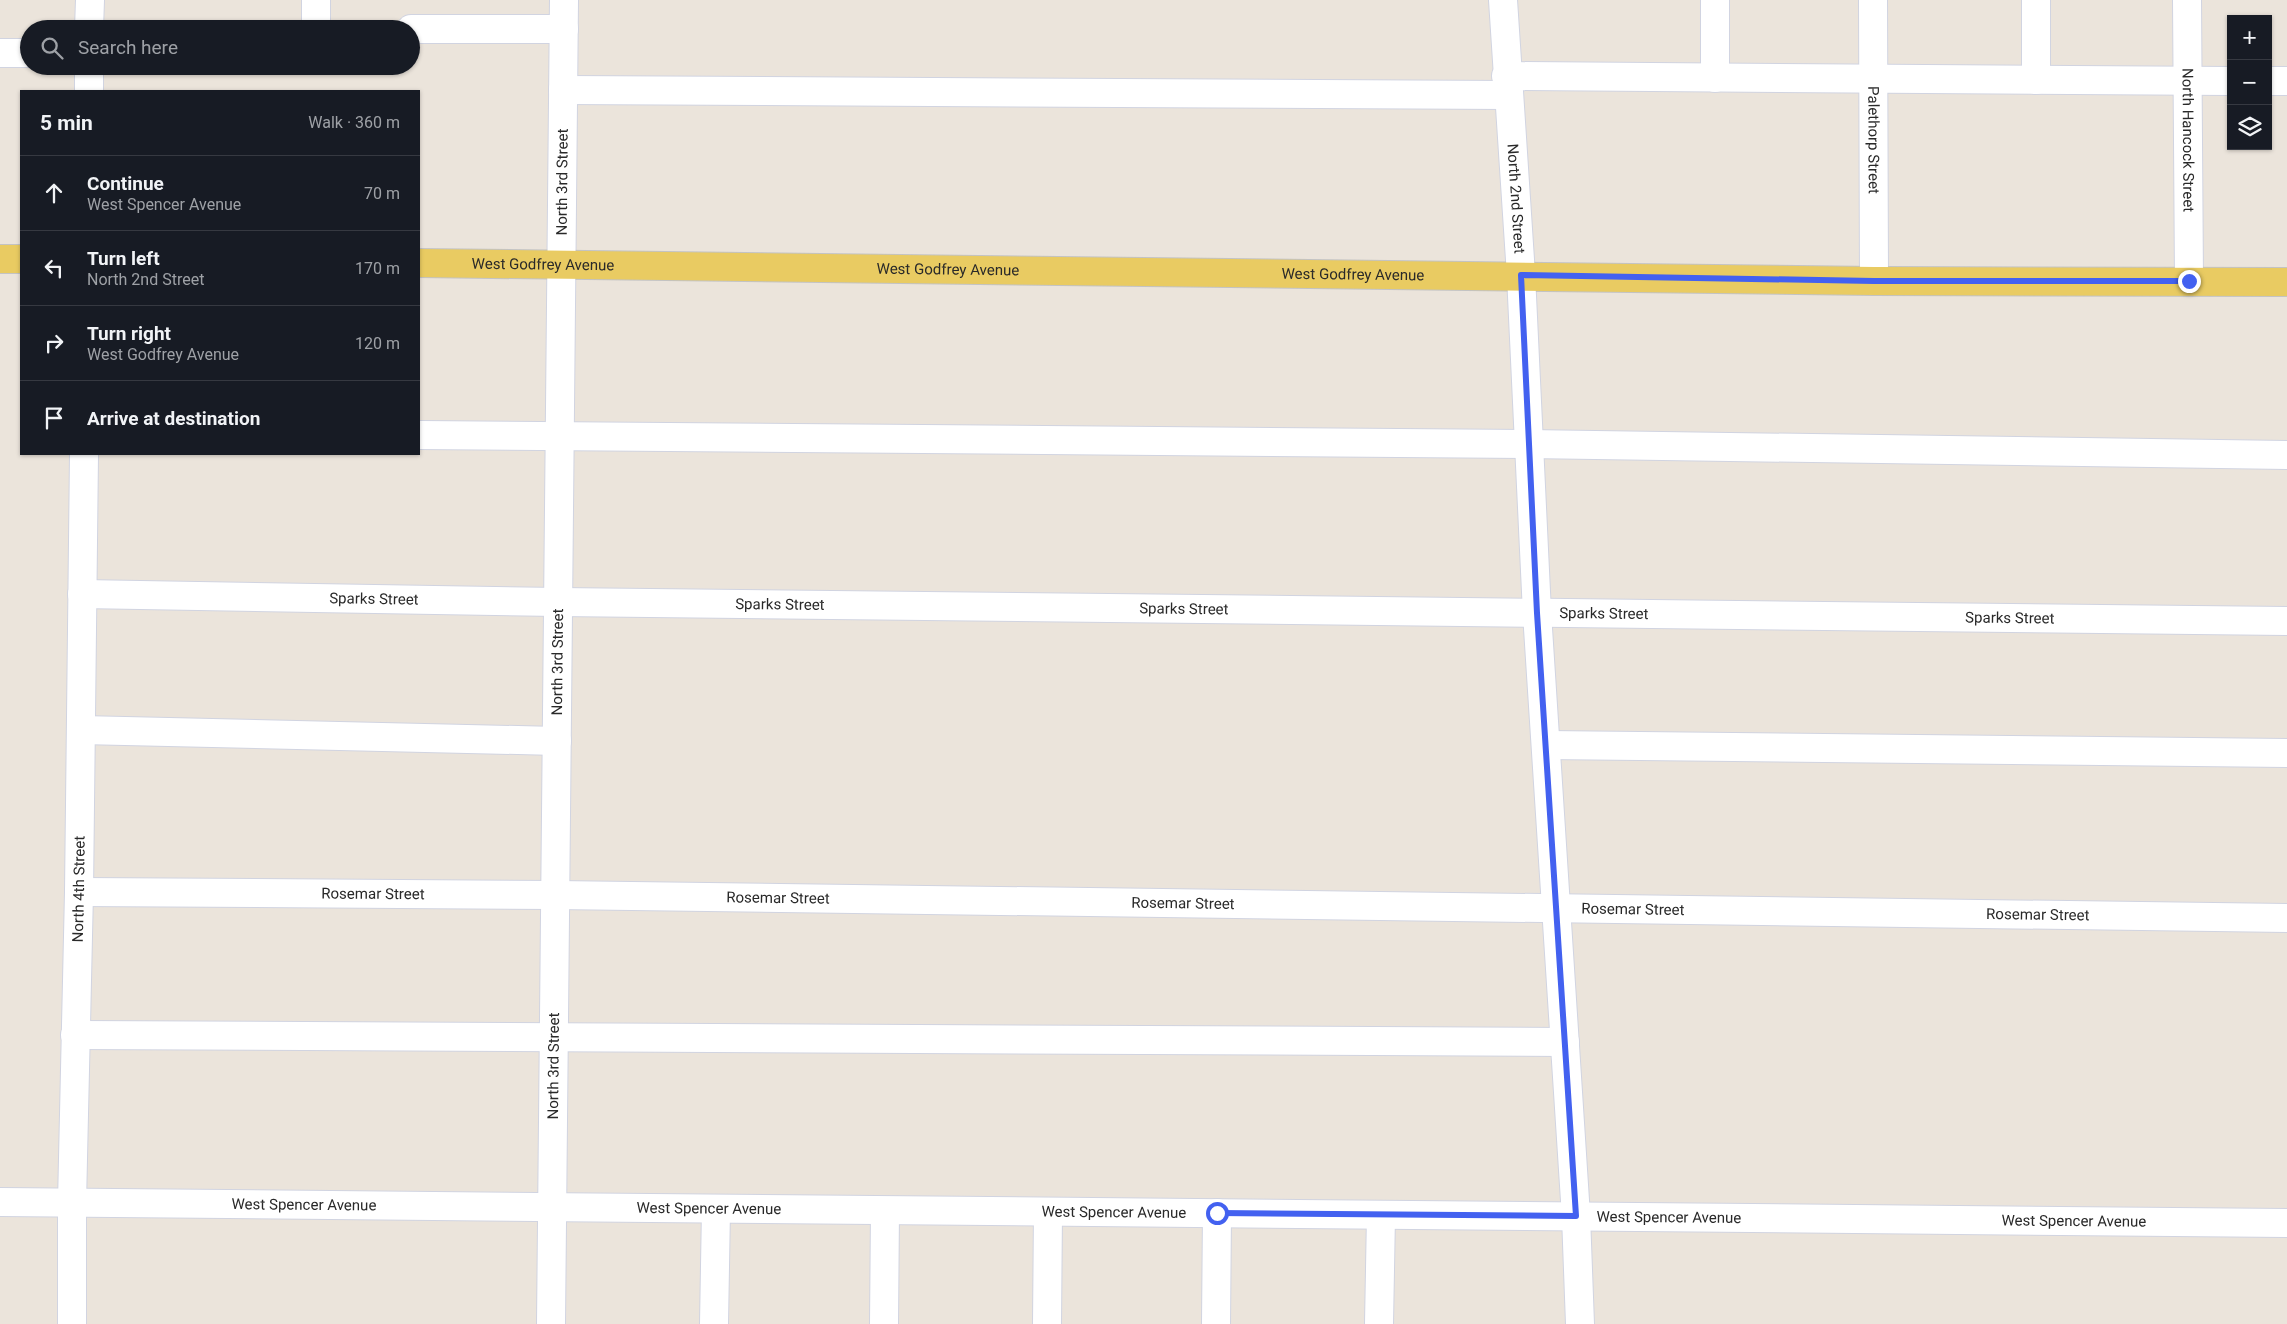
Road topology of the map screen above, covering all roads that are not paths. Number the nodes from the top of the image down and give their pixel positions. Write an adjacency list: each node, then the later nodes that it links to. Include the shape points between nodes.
1 (90, 0): 9 (street)
2 (316, 0): 10 (street)
3 (564, 0): 12 (street, North 3rd Street)
4 (1503, 0): 23 (street, North 2nd Street)
5 (1715, 0): 16 (street)
6 (1873, 0): 17 (street, Palethorp Street)
7 (2036, 0): 18 (street)
8 (2187, 0): 19 (street, North Hancock Street)
9 (90, 20)
10 (316, 20)
11 (420, 29): 12 (street)
12 (564, 29): 25 (street, North 3rd Street)
13 (20, 52): 14 (street)
14 (0, 53)
15 (89, 75): 24 (street)
16 (1715, 78): 17 (street); 23 (street)
17 (1874, 80): 18 (street); 31 (street, Palethorp Street)
18 (2036, 80): 19 (street)
19 (2186, 80): 20 (street); 32 (street, North Hancock Street)
20 (2227, 81)
21 (2272, 81): 22 (street)
22 (2287, 82)
23 (1507, 86): 25 (street); 30 (street, North 2nd Street)
24 (89, 90)
25 (563, 90): 29 (street, North 3rd Street)
26 (0, 259): 27 (main road)
27 (20, 259)
28 (420, 263): 29 (main road, West Godfrey Avenue)
29 (562, 264): 30 (main road, West Godfrey Avenue); 35 (street, North 3rd Street)
30 (1521, 275): 31 (main road, West Godfrey Avenue); 36 (street, North 2nd Street)
31 (1874, 281): 32 (main road, West Godfrey Avenue)
32 (2189, 281): 33 (main road, West Godfrey Avenue)
33 (2287, 282)
34 (420, 435): 35 (street)
35 (560, 436): 36 (street); 40 (street, North 3rd Street)
36 (1528, 444): 38 (street); 41 (street, North 2nd Street)
37 (84, 455): 39 (street, North 4th Street)
38 (2287, 455)
39 (82, 594): 40 (street, Sparks Street); 43 (street, North 4th Street)
40 (558, 602): 41 (street, Sparks Street); 44 (street, North 3rd Street)
41 (1537, 613): 42 (street, Sparks Street); 45 (street, North 2nd Street)
42 (2287, 621)
43 (81, 730): 44 (street); 47 (street, North 4th Street)
44 (557, 741): 48 (street, North 3rd Street)
45 (1546, 745): 46 (street); 49 (street, North 2nd Street)
46 (2287, 753)
47 (79, 892): 48 (street, Rosemar Street); 51 (street, North 4th Street)
48 (556, 895): 49 (street, Rosemar Street); 52 (street, North 3rd Street)
49 (1556, 909): 50 (street, Rosemar Street); 53 (street, North 2nd Street)
50 (2287, 918)
51 (75, 1035): 52 (street); 55 (street, North 4th Street)
52 (554, 1038): 53 (street); 56 (street, North 3rd Street)
53 (1565, 1042): 62 (street, North 2nd Street)
54 (0, 1202): 55 (street, West Spencer Avenue)
55 (72, 1203): 56 (street, West Spencer Avenue); 64 (street, North 4th Street)
56 (552, 1208): 57 (street, West Spencer Avenue); 65 (street, North 3rd Street)
57 (716, 1209): 58 (street, West Spencer Avenue); 66 (street)
58 (885, 1211): 59 (street, West Spencer Avenue); 67 (street)
59 (1048, 1212): 60 (street, West Spencer Avenue); 68 (street)
60 (1217, 1213): 61 (street, West Spencer Avenue); 69 (street)
61 (1381, 1215): 62 (street, West Spencer Avenue); 70 (street)
62 (1576, 1216): 63 (street, West Spencer Avenue); 71 (street, North 2nd Street)
63 (2287, 1223)
64 (72, 1324)
65 (551, 1324)
66 (714, 1324)
67 (884, 1324)
68 (1047, 1324)
69 (1216, 1324)
70 (1379, 1324)
71 (1580, 1324)

